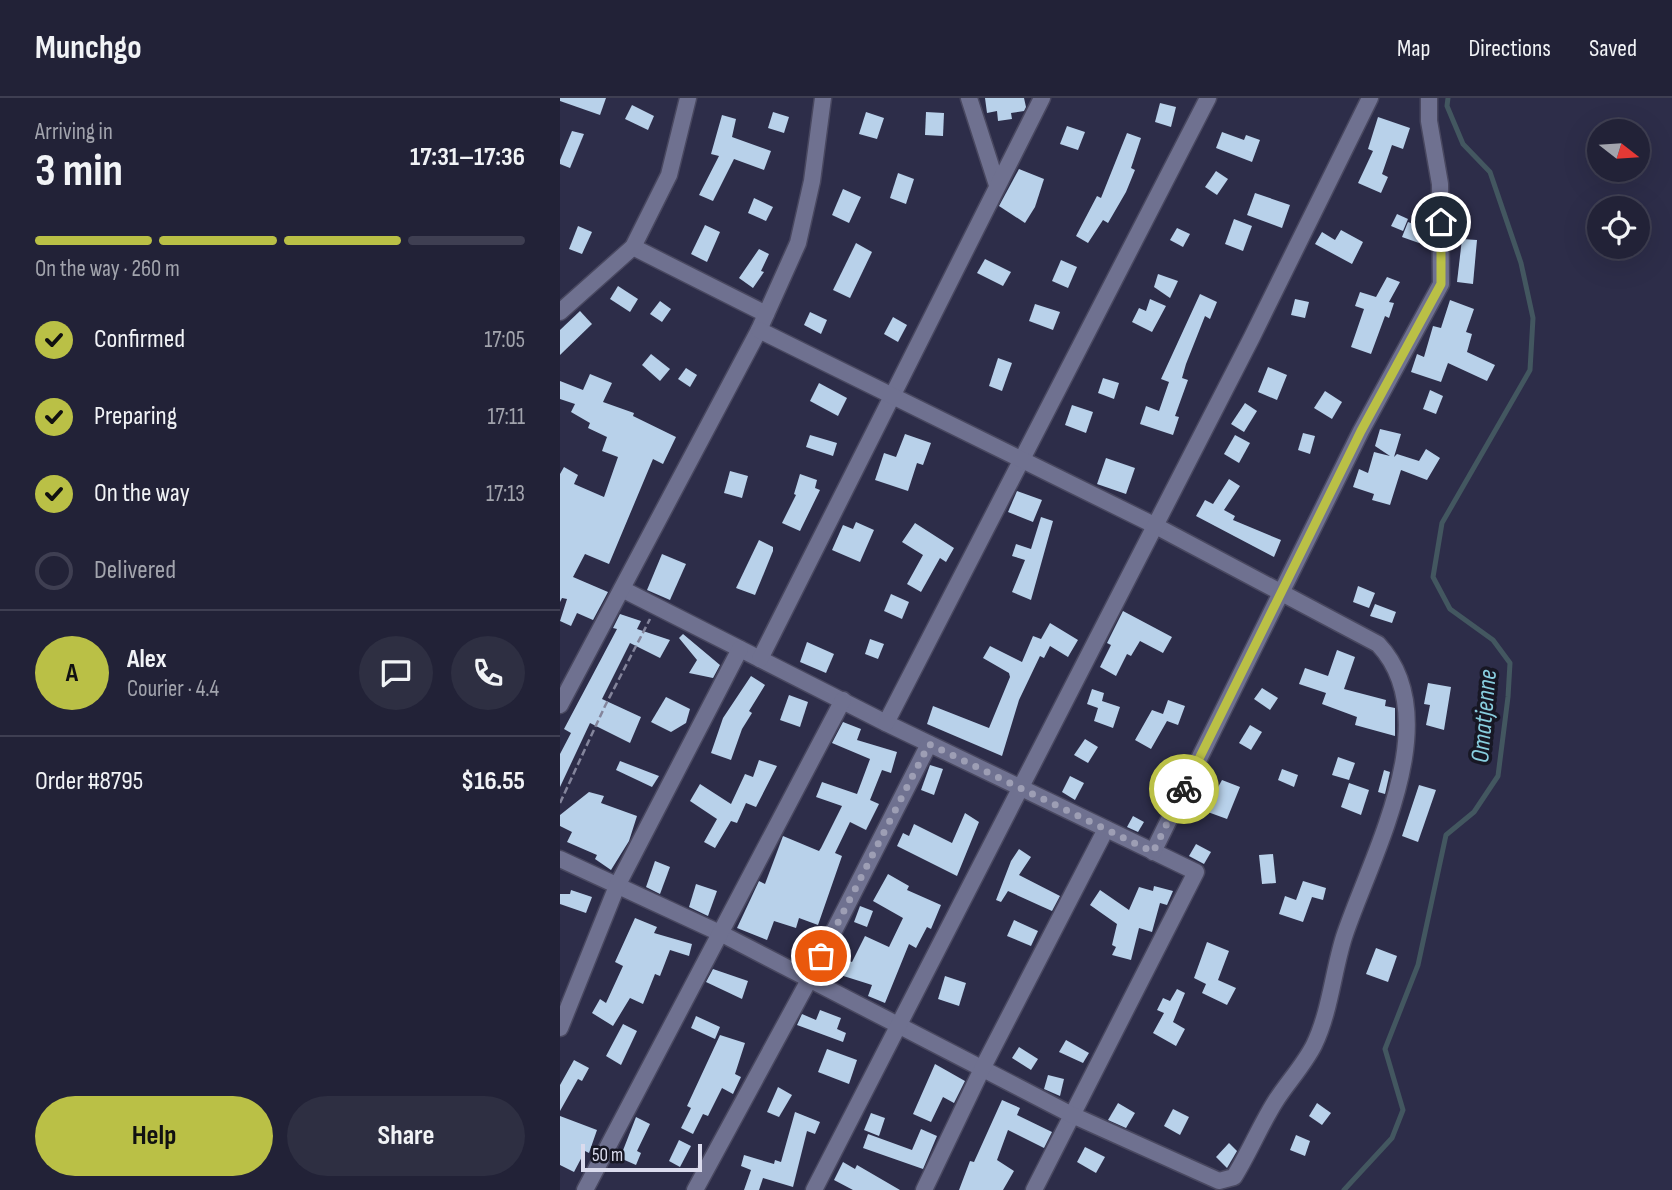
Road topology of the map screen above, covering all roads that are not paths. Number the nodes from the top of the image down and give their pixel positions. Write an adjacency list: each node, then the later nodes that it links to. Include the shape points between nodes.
1 (688, 98): 9 (street, via 669,174)
2 (823, 98): 11 (street, via 798,243)
3 (969, 98): 8 (street)
4 (1042, 98): 8 (street)
5 (1208, 98): 14 (street)
6 (1370, 98): 15 (street)
7 (1429, 98): 17 (street, via 1440,184 1441,284 1361,431)
8 (997, 185): 13 (street)
9 (633, 247): 10 (street); 11 (street)
10 (560, 312)
11 (766, 314): 12 (street)
12 (759, 330): 13 (street); 16 (street)
13 (894, 397): 14 (street); 19 (street)
14 (1023, 460): 15 (street); 22 (street)
15 (1154, 525): 17 (street); 24 (street)
16 (622, 589): 18 (street); 21 (street)
17 (1283, 593): 26 (street); 34 (street, via 1386,652 1398,675 1406,721 1401,781 1345,933 1320,1030 1230,1181 1219,1181)
18 (740, 649): 19 (street); 28 (street)
19 (760, 659): 20 (street)
20 (843, 700): 22 (street); 29 (street)
21 (560, 705)
22 (886, 723): 23 (street)
23 (929, 744): 24 (street); 30 (street)
24 (1020, 788): 25 (street); 32 (street)
25 (1106, 829): 26 (street); 33 (street)
26 (1153, 852): 34 (street, via 1196,872)
27 (560, 859): 28 (street)
28 (617, 886): 29 (street); 31 (street)
29 (722, 934): 30 (street); 35 (street)
30 (809, 980): 32 (street); 36 (street)
31 (560, 1028)
32 (898, 1028): 33 (street); 37 (street)
33 (982, 1069): 34 (street); 38 (street)
34 (1070, 1114): 39 (street)
35 (585, 1190)
36 (695, 1190)
37 (814, 1190)
38 (924, 1190)
39 (1034, 1190)

